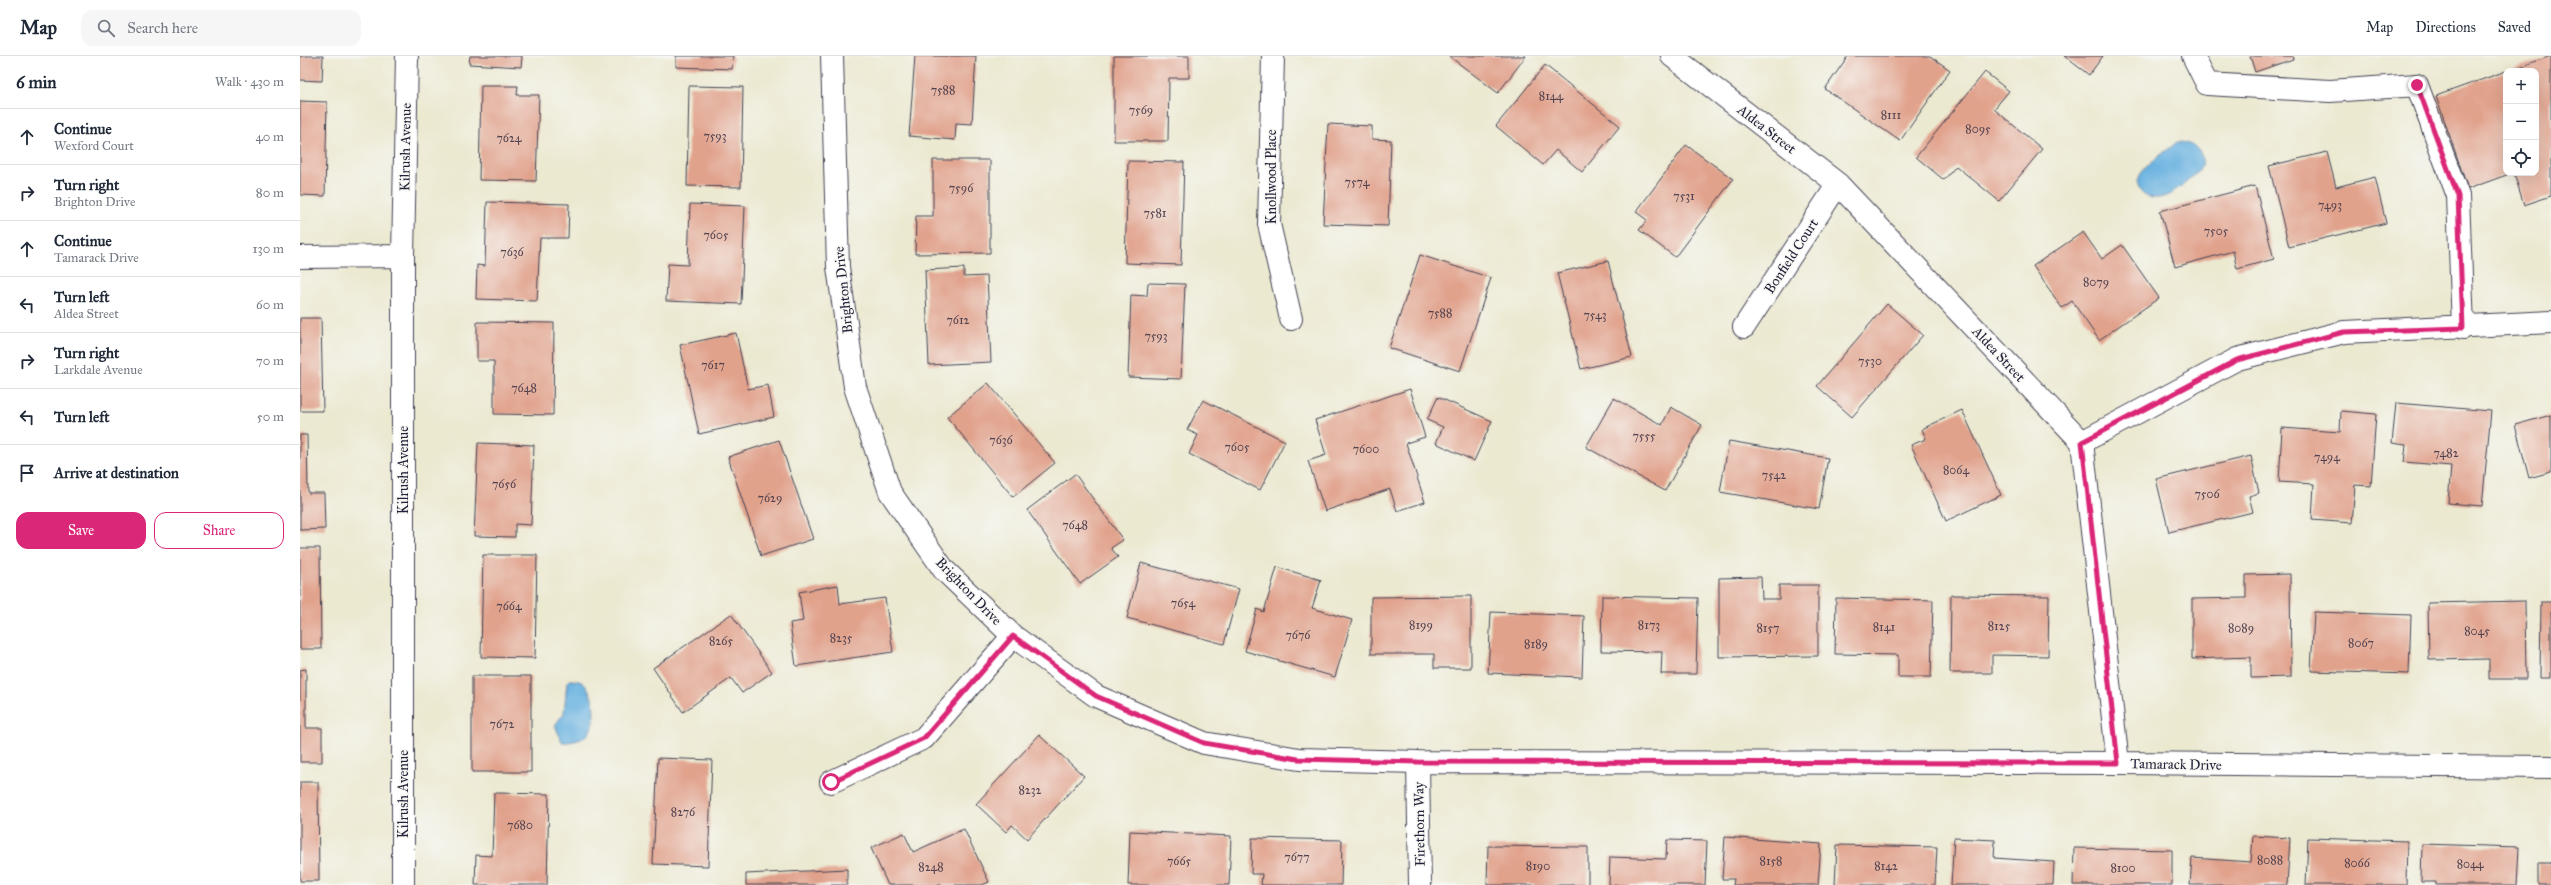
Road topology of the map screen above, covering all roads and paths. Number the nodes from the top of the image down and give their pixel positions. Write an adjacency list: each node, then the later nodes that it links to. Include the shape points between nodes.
1 (407, 56): 7 (street, Kilrush Avenue)
2 (832, 56): 14 (street, Brighton Drive, via 838,267 854,387 890,492 944,570)
3 (1273, 56): 9 (street, Knollwood Place, via 1269,224)
4 (1672, 56): 6 (street, Aldea Street)
5 (2193, 56): 12 (street, via 2207,84 2330,91 2417,85 2458,196)
6 (1838, 184): 11 (street, Bonfield Court); 13 (street, Aldea Street)
7 (403, 256): 8 (street); 19 (street, Kilrush Avenue)
8 (300, 257)
9 (1291, 319)
10 (2551, 322): 12 (street)
11 (1744, 327)
12 (2463, 328): 13 (street, via 2344,332 2237,360)
13 (2082, 442): 16 (street)
14 (1013, 636): 15 (street, Brighton Drive, via 1096,696 1204,743 1298,759); 18 (street, via 924,738)
15 (1418, 762): 16 (street, Tamarack Drive); 20 (street, Firethorn Way)
16 (2118, 763): 17 (street, Tamarack Drive)
17 (2551, 767)
18 (831, 782)
19 (403, 885)
20 (1420, 885)

